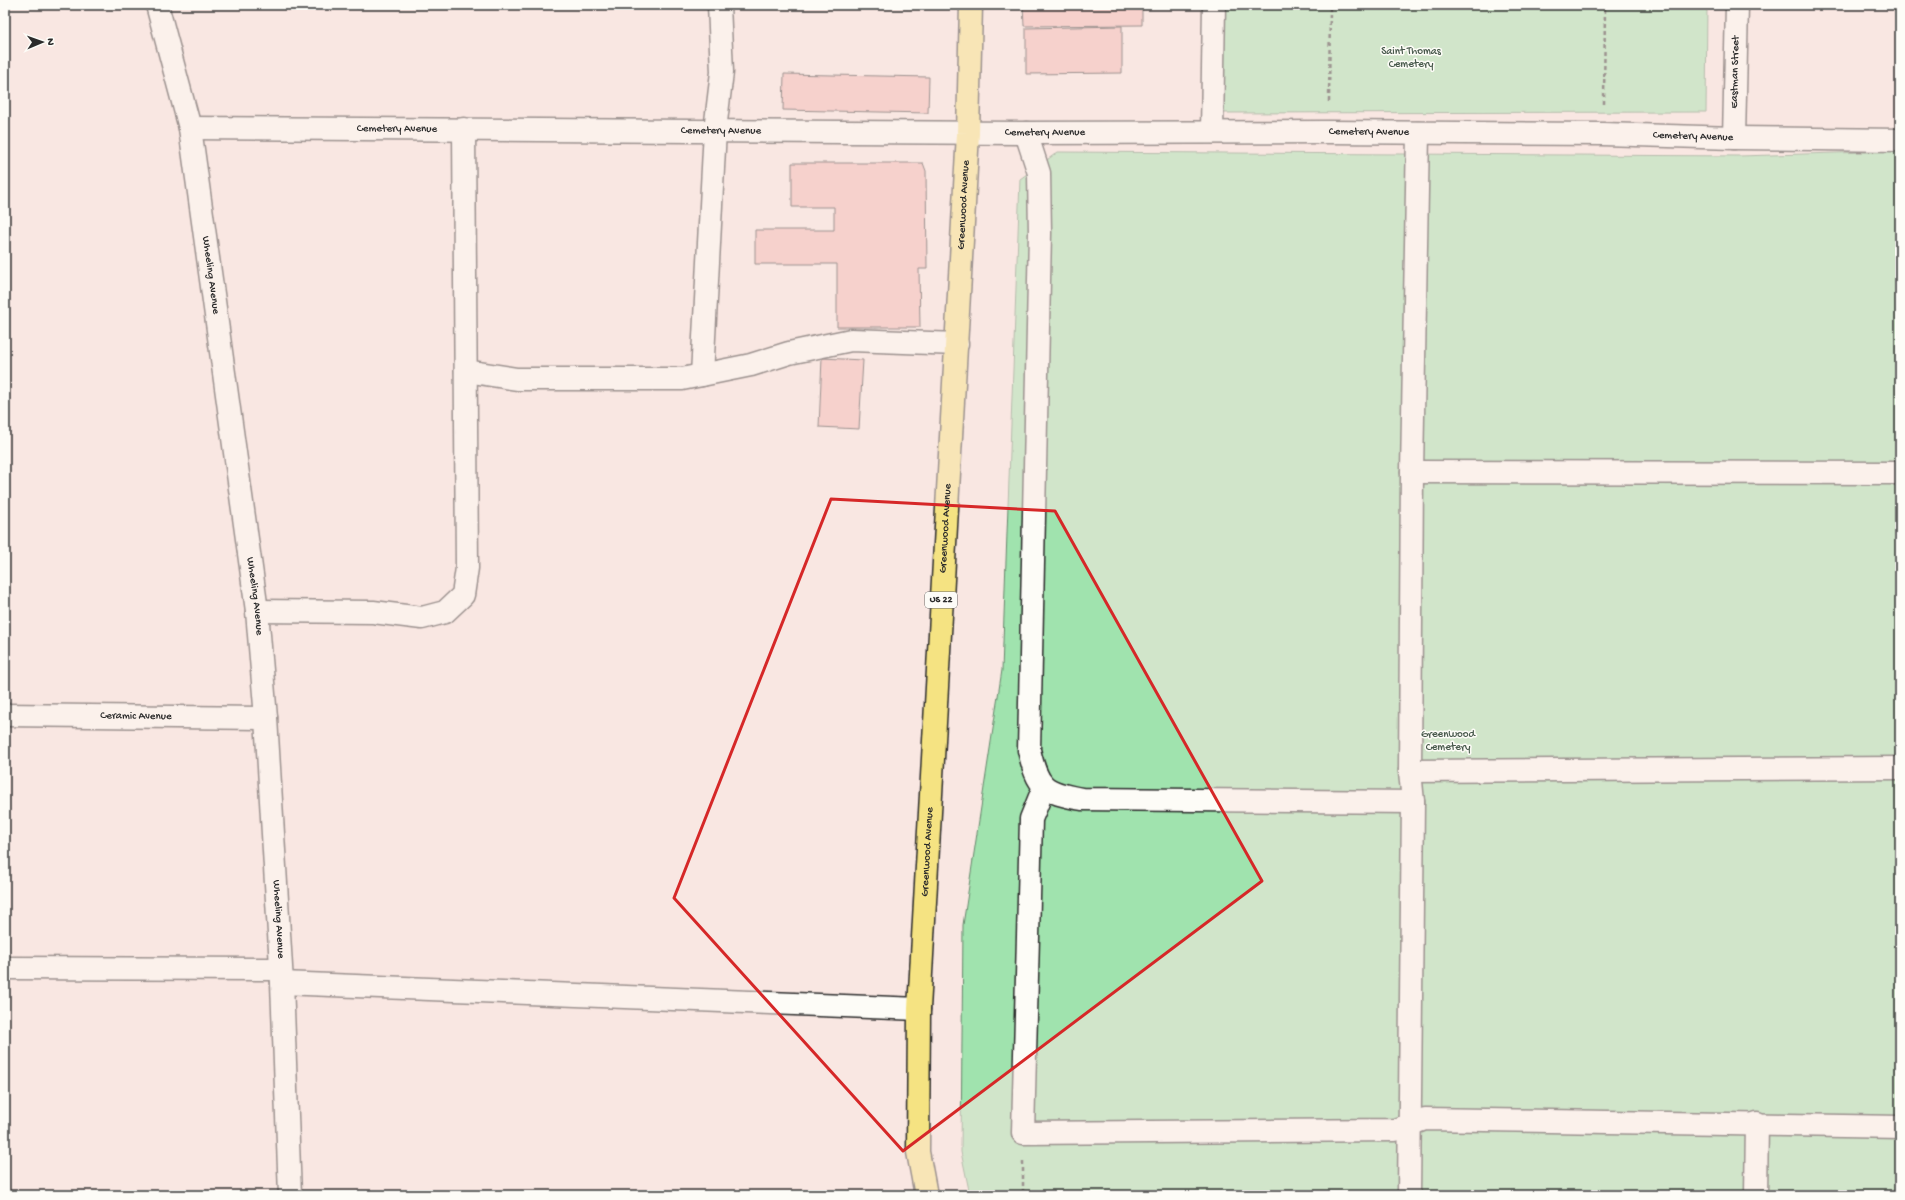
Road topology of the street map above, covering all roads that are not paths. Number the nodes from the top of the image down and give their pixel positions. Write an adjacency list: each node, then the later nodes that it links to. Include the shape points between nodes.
1 (157, 5): 6 (street, Wheeling Avenue)
2 (718, 5): 8 (street, via 722,72)
3 (971, 5): 10 (main road, Greenwood Avenue / US 22)
4 (1214, 5): 9 (street)
5 (1737, 5): 13 (street, Eastman Street)
6 (190, 128): 7 (street, Cemetery Avenue); 20 (street, Wheeling Avenue)
7 (464, 129): 8 (street, Cemetery Avenue); 16 (street)
8 (715, 130): 10 (street, Cemetery Avenue); 17 (street)
9 (1212, 132): 11 (street, Cemetery Avenue); 12 (street, Cemetery Avenue)
10 (968, 133): 11 (street, Cemetery Avenue); 15 (main road, Greenwood Avenue / US 22)
11 (1026, 133): 25 (street, via 1039,174 1040,234 1029,750 1035,775)
12 (1418, 133): 13 (street, Cemetery Avenue); 18 (street)
13 (1734, 138): 14 (street, Cemetery Avenue)
14 (1900, 140)
15 (957, 344): 17 (street, via 851,340); 29 (main road, Greenwood Avenue / US 22)
16 (466, 371): 17 (street, via 517,379 682,379); 20 (street, via 467,568 463,596 445,612 422,618 373,612)
17 (702, 375)
18 (1412, 472): 19 (street); 24 (street)
19 (1900, 473)
20 (257, 611): 22 (street, Wheeling Avenue)
21 (5, 715): 22 (street, Ceramic Avenue)
22 (266, 718): 28 (street, Wheeling Avenue)
23 (1900, 768): 24 (street)
24 (1410, 771): 26 (street)
25 (1044, 788): 26 (street, via 1064,796 1082,799); 31 (street, via 1030,820 1023,1133 1395,1130)
26 (1413, 802): 31 (street)
27 (5, 968): 28 (street)
28 (281, 976): 29 (street); 33 (street, Wheeling Avenue)
29 (919, 1008): 34 (main road, Greenwood Avenue / US 22, via 918,1152)
30 (1757, 1123): 31 (street, via 1425,1120); 32 (street); 36 (street)
31 (1410, 1124): 35 (street)
32 (1900, 1127)
33 (290, 1195)
34 (926, 1195)
35 (1409, 1195)
36 (1756, 1195)

